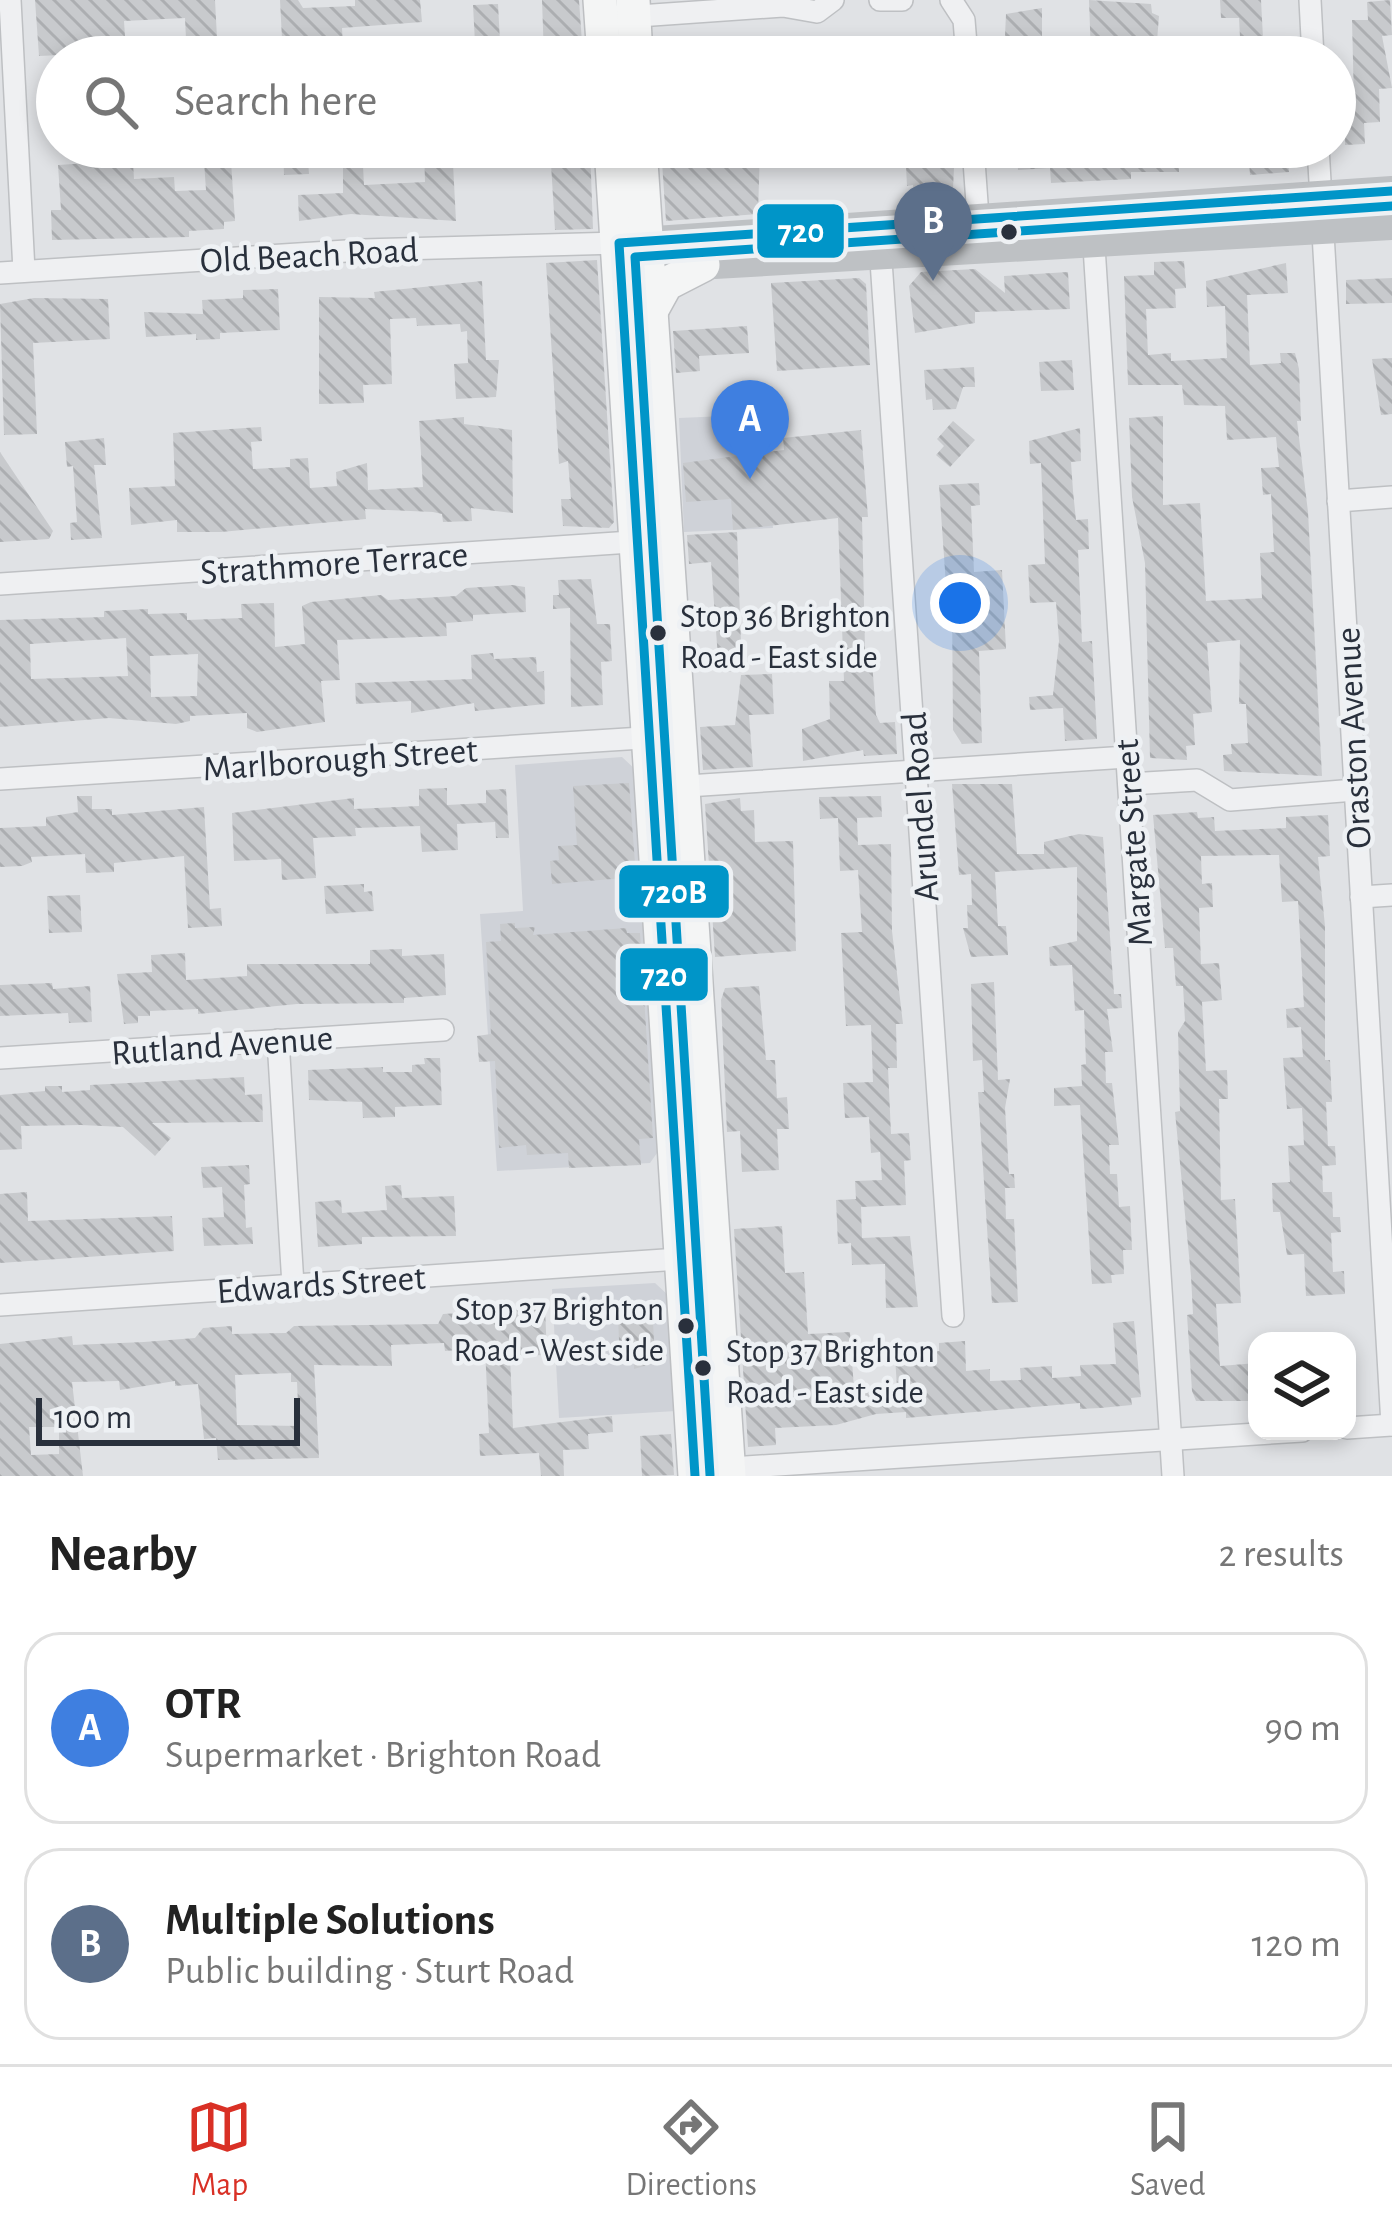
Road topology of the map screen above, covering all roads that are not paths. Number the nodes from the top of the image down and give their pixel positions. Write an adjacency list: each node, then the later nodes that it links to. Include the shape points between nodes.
1 (10, 0): 25 (street)
2 (833, 0): 7 (street, via 818,12)
3 (880, 0): 4 (street)
4 (902, 0)
5 (951, 0): 9 (street)
6 (1310, 0): 10 (street)
7 (753, 4): 8 (street)
8 (617, 9)
9 (965, 36)
10 (1312, 36)
11 (615, 168): 23 (main road)
12 (639, 168): 23 (main road)
13 (974, 168): 20 (street)
14 (1319, 168): 16 (street, Oraston Avenue)
15 (1392, 190): 16 (main road)
16 (1321, 195): 17 (main road); 19 (street, Oraston Avenue)
17 (1092, 211): 20 (main road); 22 (street, Margate Street)
18 (1392, 225): 19 (main road)
19 (1322, 230): 22 (main road); 29 (street, Oraston Avenue)
20 (979, 234): 21 (main road); 22 (main road)
21 (880, 240): 23 (main road); 24 (main road); 34 (street, Arundel Road)
22 (1094, 243): 33 (street, Margate Street)
23 (633, 256): 24 (main road); 25 (street, Old Beach Road, via 362,250); 27 (main road); 30 (main road)
24 (703, 265): 27 (main road, via 666,284)
25 (25, 271): 26 (street, Old Beach Road)
26 (0, 272)
27 (650, 313): 30 (main road)
28 (1392, 497): 29 (street)
29 (1338, 501): 38 (street, Oraston Avenue)
30 (652, 541): 31 (street, Strathmore Terrace); 32 (main road)
31 (0, 584)
32 (664, 737): 35 (street, Marlborough Street); 37 (main road)
33 (1127, 757): 34 (street); 36 (street, Margate Street)
34 (917, 771): 37 (street); 47 (street, Arundel Road)
35 (0, 779)
36 (1129, 784): 38 (street, via 1197,780 1230,800); 51 (street, Margate Street)
37 (667, 788): 44 (main road)
38 (1355, 790): 40 (street, Oraston Avenue)
39 (1392, 895): 40 (street)
40 (1361, 897): 48 (street, Oraston Avenue)
41 (443, 1030): 42 (street, Rutland Avenue)
42 (278, 1040): 43 (street, Rutland Avenue); 45 (street)
43 (0, 1058)
44 (698, 1258): 45 (street, Edwards Street); 52 (main road)
45 (293, 1285): 46 (street, Edwards Street)
46 (0, 1305)
47 (953, 1316)
48 (1392, 1425): 49 (street)
49 (1356, 1427)
50 (1248, 1434): 51 (street)
51 (1171, 1439): 52 (street); 53 (street, Margate Street)
52 (712, 1473)
53 (1173, 1476)

